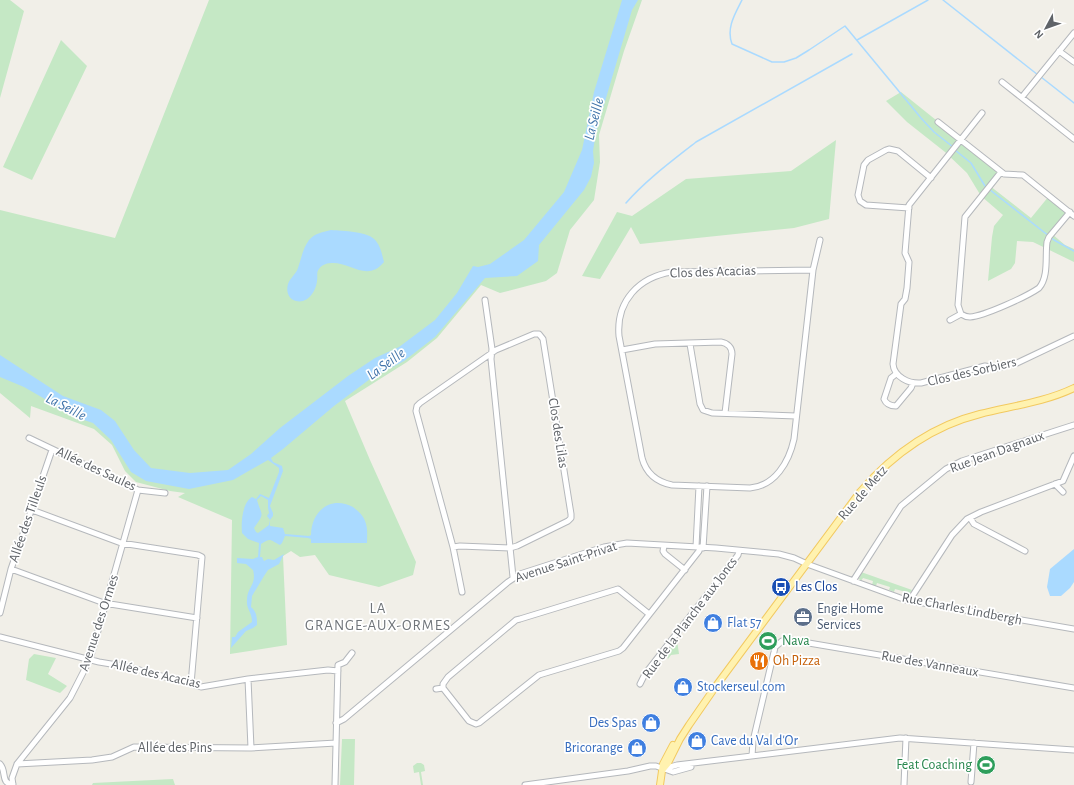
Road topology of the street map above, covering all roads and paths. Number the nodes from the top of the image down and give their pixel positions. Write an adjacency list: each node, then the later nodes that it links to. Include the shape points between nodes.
1 (1074, 32): 2 (street)
2 (1060, 51): 3 (street); 5 (street)
3 (1074, 62)
4 (1002, 82): 5 (street)
5 (1022, 97): 8 (street)
6 (982, 113): 9 (street)
7 (938, 122): 9 (street)
8 (1074, 139)
9 (961, 140): 10 (street); 11 (street)
10 (1001, 172): 13 (street, via 1023,175); 17 (street, via 968,213 964,222 958,305)
11 (931, 178): 12 (street); 12 (street, via 893,149 886,150 865,162 858,195 860,201 866,205)
12 (909, 208): 23 (street, via 905,253 909,262 905,299 900,304 894,364)
13 (1072, 214): 17 (street, via 1050,237 1044,281 1039,288 985,313 971,317)
14 (820, 240): 15 (street, Clos des Acacias)
15 (813, 270): 21 (street, Clos des Acacias, via 672,272 653,277 632,292 622,309 618,329); 27 (street, Clos des Acacias)
16 (485, 300): 22 (street)
17 (961, 314): 18 (street)
18 (950, 320)
19 (1074, 336): 24 (street, Clos des Sorbiers, via 1017,363 996,368 985,366 921,383)
20 (690, 344): 21 (street, via 655,344); 26 (street, via 702,409); 26 (street, via 721,342 730,348 732,354)
21 (622, 350): 33 (street, Clos des Acacias, via 642,458 646,467 655,478 666,484)
22 (491, 354): 42 (street, Clos des Lilas, via 420,403 416,409); 44 (street); 44 (street, Clos des Lilas, via 534,334 539,334 543,339 572,514 568,521)
23 (896, 374): 24 (street, Clos des Sorbiers); 24 (street, Clos des Sorbiers, via 891,378 884,399 892,406 896,406)
24 (913, 382)
25 (1074, 388): 47 (main road, Rue de Metz, via 1040,400 967,418 917,441 895,457 871,480)
26 (725, 413): 27 (street)
27 (796, 416): 34 (street, Clos des Acacias, via 791,450 784,465 768,483 756,488)
28 (1074, 425): 51 (street, Rue Jean Dagnaux, via 962,461 946,469 902,506)
29 (29, 438): 30 (street, Allée des Saules)
30 (52, 450): 35 (street, Allée des Saules); 38 (street, Allée des Tilleuls)
31 (1074, 456): 32 (street, via 1065,478)
32 (1056, 484): 36 (street); 39 (street)
33 (699, 486): 34 (street, Clos des Acacias); 43 (street)
34 (707, 486): 43 (street)
35 (138, 490): 37 (street, Allée des Saules); 40 (street, Avenue des Ormes)
36 (1063, 492)
37 (165, 493)
38 (32, 510): 40 (street); 48 (street, Allée des Tilleuls)
39 (970, 518): 46 (street, via 974,524); 53 (street, via 966,519 952,535)
40 (123, 543): 54 (street, Avenue des Ormes); 57 (street, via 202,557)
41 (664, 546): 43 (street, Avenue Saint-Privat); 49 (street, via 665,554); 50 (street, Avenue Saint-Privat, via 634,543 612,546)
42 (453, 547): 44 (street, Clos des Lilas); 52 (street, Clos des Lilas)
43 (699, 547): 45 (street, Avenue Saint-Privat); 49 (street, via 699,551)
44 (510, 548): 50 (street)
45 (739, 551): 47 (street, Avenue Saint-Privat, via 779,554); 65 (street, Rue de la Planche aux Joncs)
46 (1025, 551)
47 (807, 564): 51 (street, Rue Charles Lindbergh); 80 (main road, Rue de Metz, via 716,686)
48 (11, 569): 54 (street); 55 (street, Allée des Tilleuls)
49 (685, 570): 56 (street)
50 (513, 577): 70 (street, Avenue Saint-Privat)
51 (853, 581): 53 (street, Rue Charles Lindbergh)
52 (462, 592)
53 (912, 600): 58 (street, Rue Charles Lindbergh)
54 (106, 604): 57 (street); 61 (street, Avenue des Ormes)
55 (0, 613)
56 (649, 614): 66 (street, via 618,589 516,620 448,677); 66 (street, via 619,651 539,675 479,723 470,721)
57 (197, 618): 64 (street)
58 (1074, 629)
59 (0, 637): 61 (street, Allée des Acacias)
60 (352, 652): 62 (street, via 345,662 338,665)
61 (90, 659): 64 (street, Allée des Acacias); 79 (street, Avenue des Ormes, via 70,698)
62 (338, 671): 63 (street, Allée des Acacias); 69 (street)
63 (248, 678): 64 (street, Allée des Acacias, via 201,687); 75 (street)
64 (191, 684)
65 (640, 684)
66 (443, 688): 68 (street)
67 (1074, 688): 77 (street, Rue des Vanneaux, via 780,641 775,647)
68 (436, 689)
69 (337, 716): 70 (street); 71 (street)
70 (347, 716): 71 (street, Avenue Saint-Privat)
71 (336, 723): 73 (street)
72 (906, 738): 74 (street); 77 (street); 86 (street)
73 (336, 743): 75 (street, Allée des Pins); 83 (street)
74 (974, 743): 76 (street); 81 (street)
75 (250, 748): 79 (street, Allée des Pins, via 134,747 112,757 92,760)
76 (1074, 750)
77 (752, 756): 80 (street, via 703,763 673,772)
78 (0, 764): 82 (street, via 4,780)
79 (17, 764): 82 (street, Avenue des Ormes)
80 (663, 769): 84 (street, via 650,766); 85 (main road, Rue de Metz)
81 (971, 782)
82 (12, 785)
83 (335, 785)
84 (526, 785)
85 (660, 785)
86 (904, 785)

